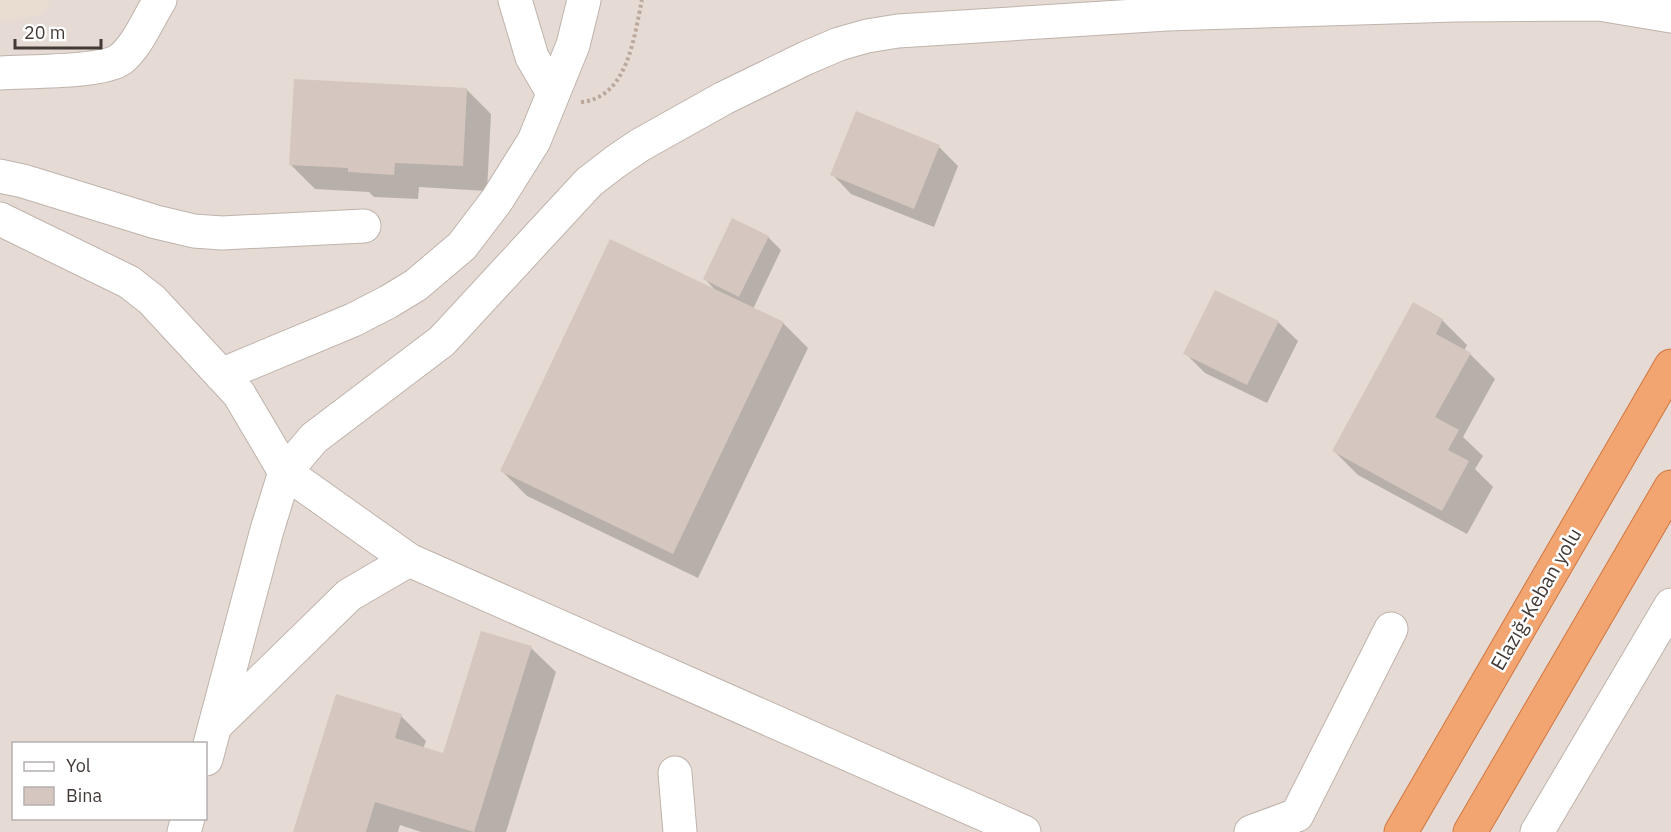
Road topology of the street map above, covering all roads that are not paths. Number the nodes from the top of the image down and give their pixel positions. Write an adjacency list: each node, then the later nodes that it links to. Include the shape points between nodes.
1 (160, 0): 6 (street, via 120,60 100,67)
2 (515, 0): 7 (street, via 532,57)
3 (584, 0): 7 (street, via 573,45)
4 (1456, 2): 5 (street, via 1599,4); 13 (street, via 1167,14 898,31 831,47 724,98 640,146 589,182 442,341 314,438)
5 (1671, 16)
6 (0, 73)
7 (551, 99): 12 (street, via 534,141 497,200 462,246 416,285 353,320)
8 (0, 176): 10 (street, via 194,231)
9 (0, 219): 12 (street, via 129,282 152,300)
10 (364, 226)
11 (1671, 366): 24 (highway, Elazığ-Keban yolu)
12 (221, 375): 13 (street, via 239,394)
13 (285, 472): 15 (street); 18 (street)
14 (1671, 487): 25 (highway)
15 (409, 560): 18 (street, via 349,595); 22 (street)
16 (1671, 605): 26 (street)
17 (1391, 629): 23 (street, via 1298,815)
18 (215, 726): 19 (street)
19 (207, 755)
20 (675, 773): 21 (street)
21 (680, 832)
22 (1024, 832)
23 (1251, 832)
24 (1401, 832)
25 (1470, 832)
26 (1537, 832)

